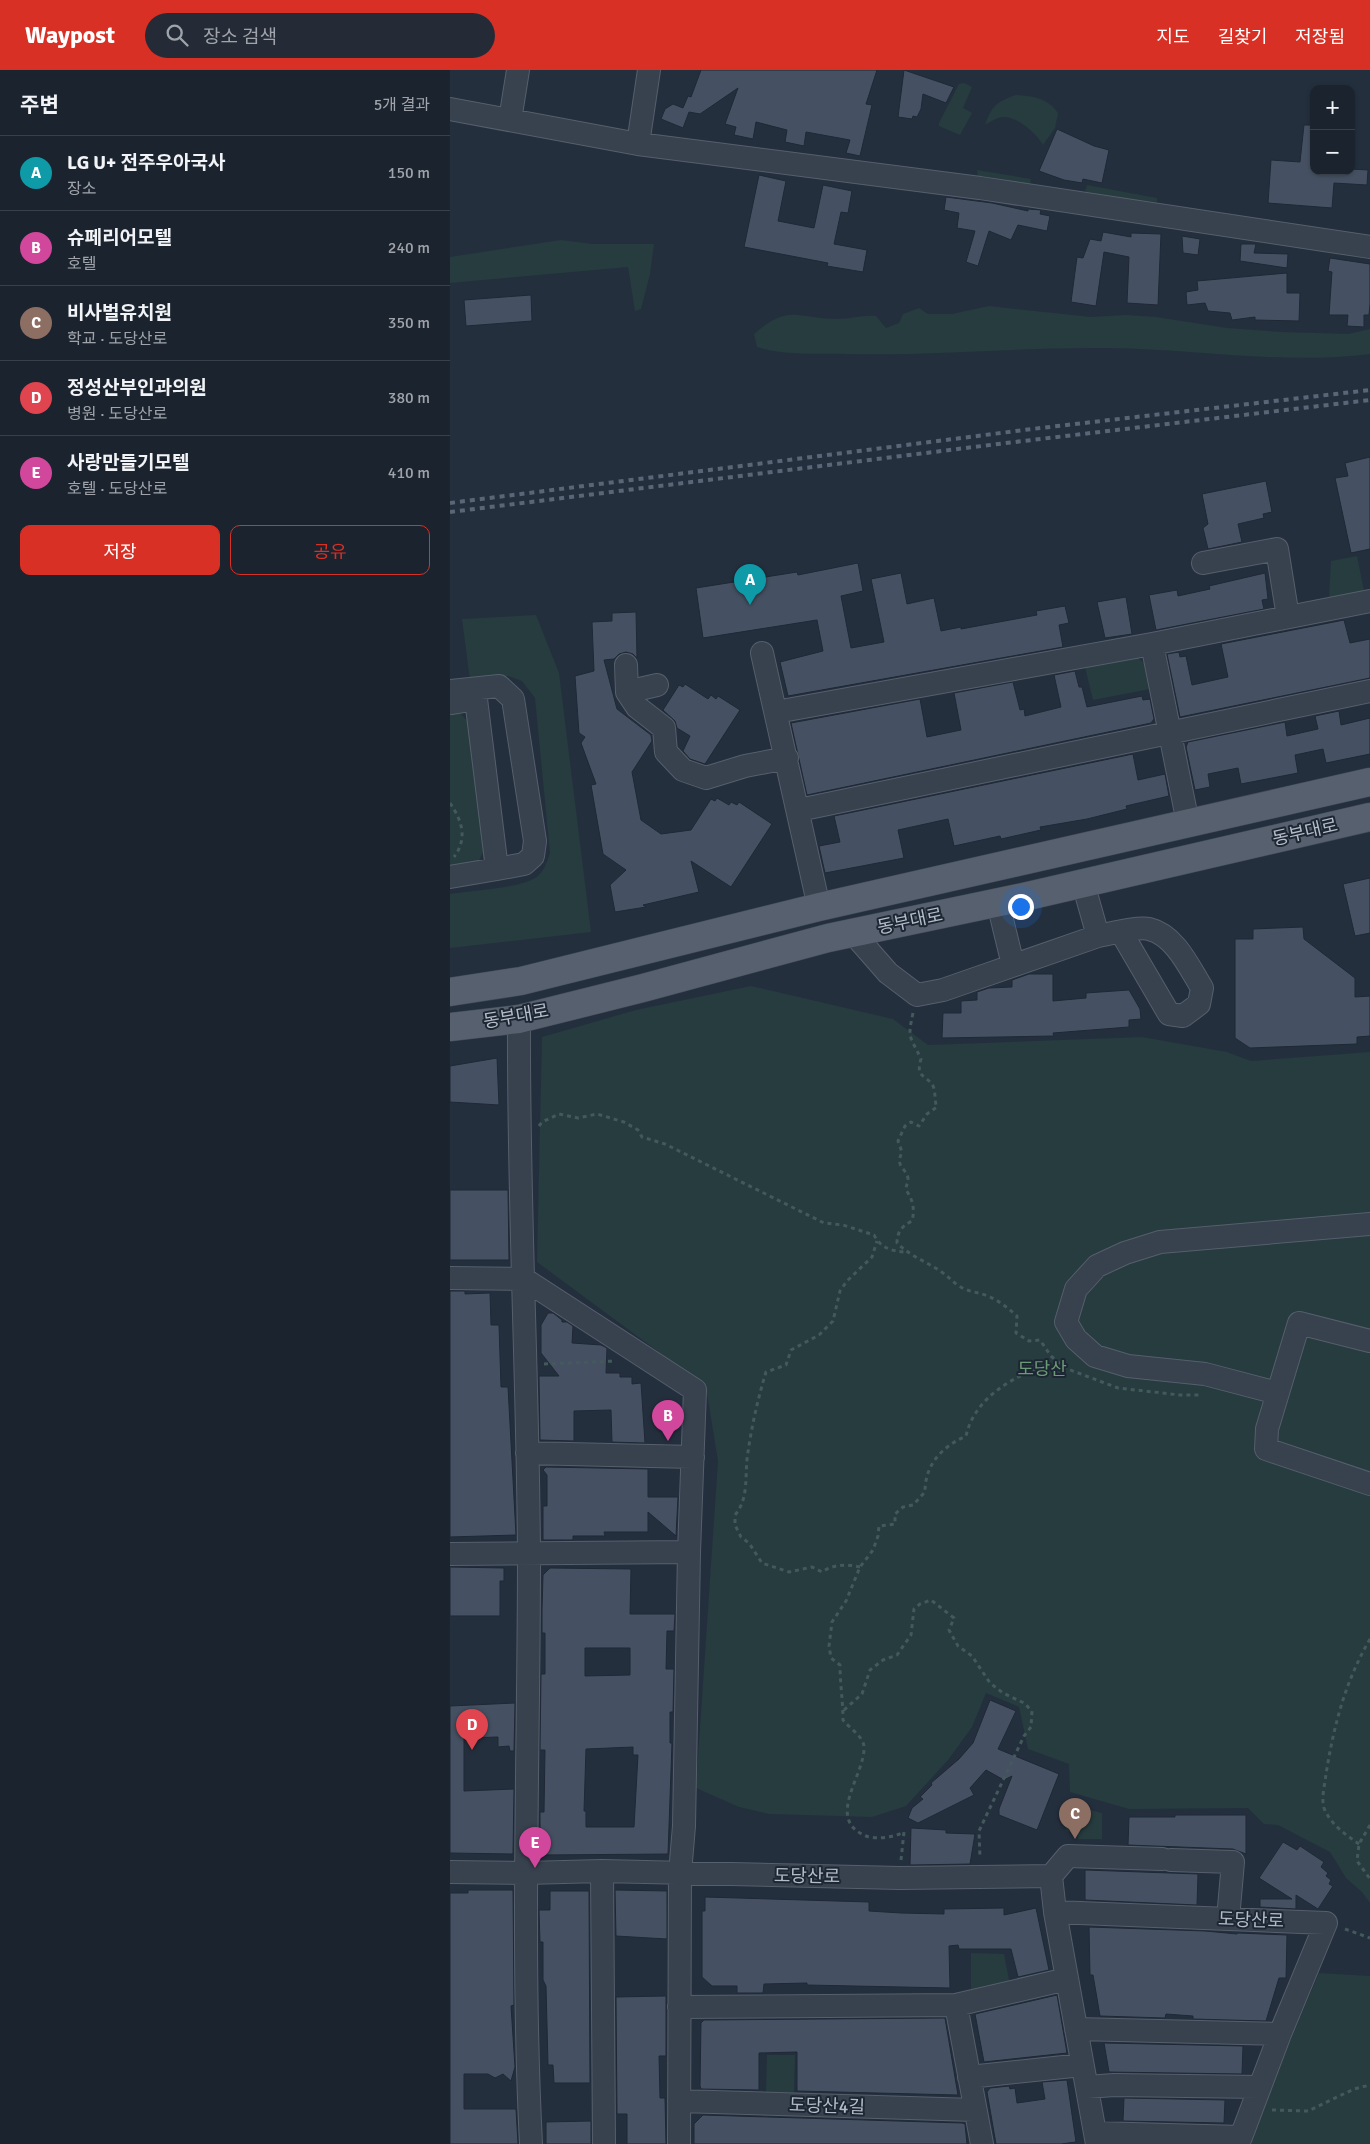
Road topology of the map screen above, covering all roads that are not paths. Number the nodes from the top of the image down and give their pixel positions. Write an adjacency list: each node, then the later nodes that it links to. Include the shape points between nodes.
1 (518, 70): 4 (street)
2 (649, 70): 5 (street)
3 (450, 109): 4 (street)
4 (510, 120): 5 (street)
5 (638, 144): 6 (street, via 980,188)
6 (1370, 248)
7 (1203, 563): 9 (street, via 1277,549)
8 (1370, 601): 9 (street)
9 (1288, 617): 10 (street)
10 (1152, 644): 18 (street); 19 (street)
11 (762, 653): 18 (street)
12 (626, 665): 16 (street)
13 (657, 685): 16 (street)
14 (450, 691): 25 (street, via 498,686 513,698 535,840 534,856 524,864)
15 (1370, 691): 19 (street)
16 (627, 692): 20 (street, via 637,707 664,728 666,752 682,770 706,778 740,776)
17 (450, 703): 25 (street, via 476,699)
18 (776, 712): 20 (street)
19 (1168, 733): 22 (street); 24 (street)
20 (787, 758): 22 (street)
21 (1370, 782): 24 (main road, 동부대로)
22 (798, 810): 29 (street)
23 (1370, 817): 27 (main road, 동부대로)
24 (1188, 823): 29 (main road, 동부대로)
25 (497, 869): 26 (street)
26 (450, 877)
27 (1083, 883): 28 (main road, 동부대로); 32 (street)
28 (998, 902): 31 (main road, 동부대로); 33 (street)
29 (819, 907): 34 (main road, 동부대로, via 521,981)
30 (1121, 932): 32 (street)
31 (853, 933): 33 (street, via 888,973 917,995 943,990); 35 (main road, 동부대로)
32 (1098, 936): 33 (street)
33 (1013, 965)
34 (450, 992)
35 (519, 1018): 36 (main road, 동부대로); 39 (street, via 519,1156)
36 (450, 1027)
37 (1370, 1224): 41 (street, via 1160,1242 1097,1266 1076,1289 1066,1322 1076,1339 1095,1356 1128,1366 1205,1374)
38 (450, 1278): 39 (street)
39 (524, 1279): 42 (street); 43 (street, via 695,1390)
40 (1370, 1341): 41 (street, via 1299,1323)
41 (1277, 1393): 44 (street, via 1267,1430 1266,1449)
42 (527, 1454): 43 (street); 47 (street)
43 (693, 1458): 45 (street)
44 (1370, 1484)
45 (689, 1552): 47 (street); 51 (street, via 684,1826)
46 (450, 1554): 47 (street)
47 (529, 1554): 50 (street)
48 (602, 1871): 50 (street, 도당산로); 51 (street, 도당산로); 68 (street)
49 (450, 1872): 50 (street, 도당산로)
50 (526, 1873): 67 (street)
51 (680, 1873): 52 (street, 도당산로, via 900,1878); 57 (street)
52 (1050, 1876): 53 (street); 54 (street, via 1068,1856 1233,1862)
53 (1055, 1912): 54 (street, 도당산로); 55 (street)
54 (1228, 1919): 59 (street, 도당산로, via 1326,1924)
55 (1067, 1979): 56 (street); 58 (street)
56 (956, 2005): 57 (street); 61 (street)
57 (679, 2007): 64 (street)
58 (1076, 2029): 59 (street); 60 (street)
59 (1280, 2034): 63 (street)
60 (1082, 2064): 61 (street); 62 (street)
61 (969, 2076): 65 (street)
62 (1087, 2087): 63 (street); 66 (street)
63 (1260, 2087): 66 (street, via 1241,2137)
64 (679, 2101): 65 (street, 도당산4길); 69 (street)
65 (975, 2110): 70 (street)
66 (1096, 2139)
67 (531, 2144)
68 (604, 2144)
69 (680, 2144)
70 (982, 2144)

